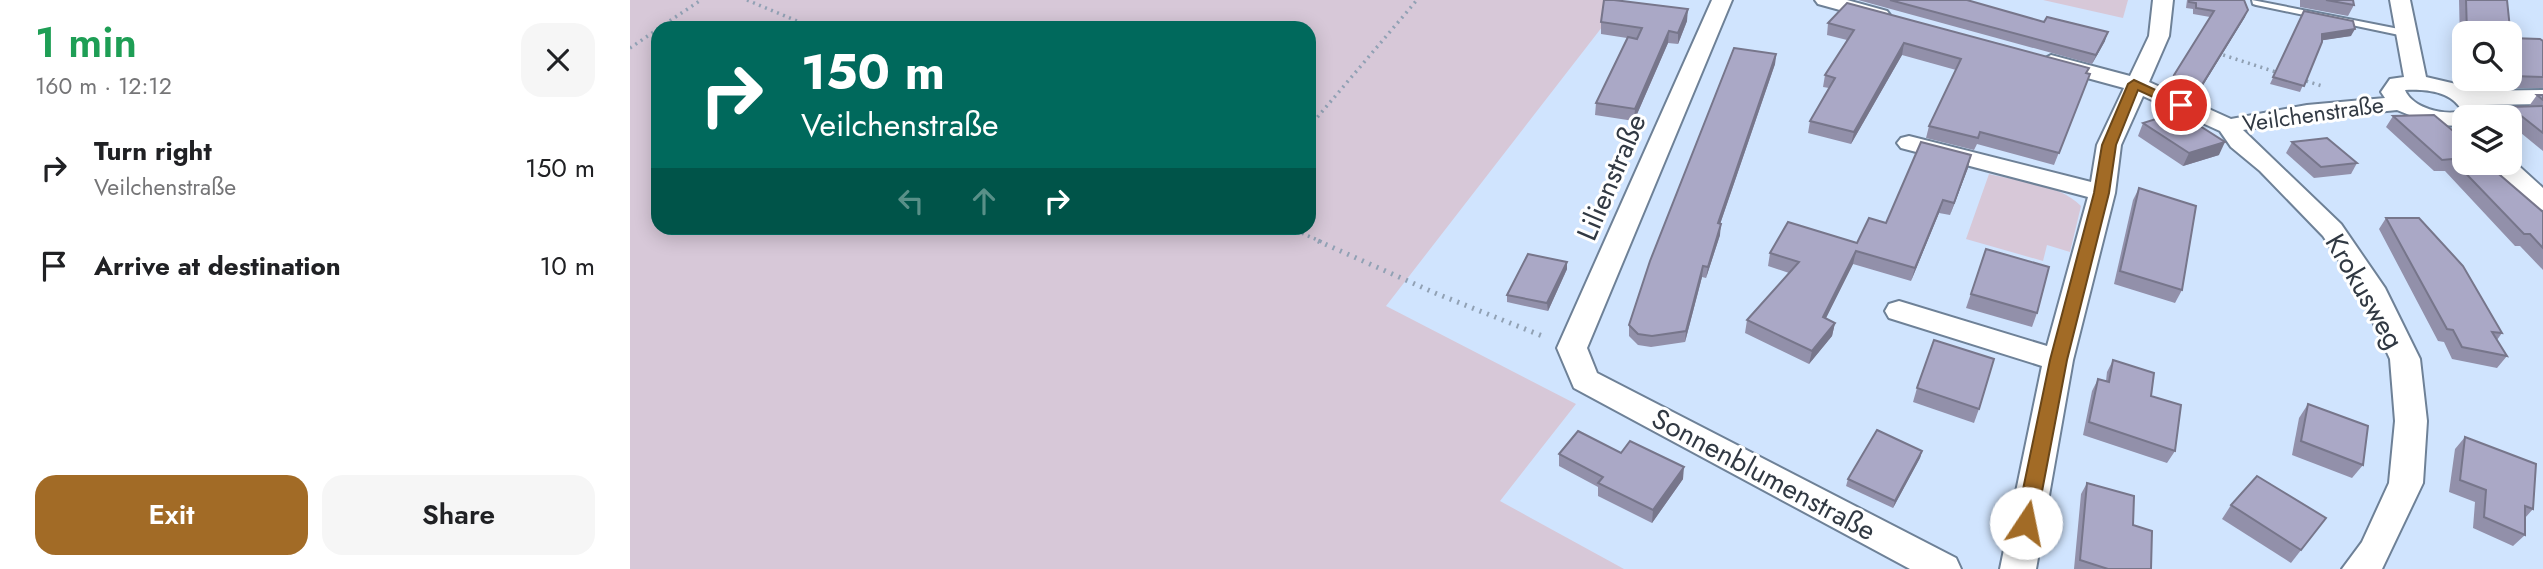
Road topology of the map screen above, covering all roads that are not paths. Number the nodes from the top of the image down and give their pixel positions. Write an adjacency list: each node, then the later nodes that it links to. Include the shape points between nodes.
1 (1722, 0): 23 (street, Lilienstraße, via 1572,348)
2 (1825, 0): 6 (street)
3 (2163, 0): 10 (street, via 2159,36)
4 (2400, 0): 7 (street)
5 (2256, 2): 7 (lane)
6 (1903, 21)
7 (2404, 33): 9 (street)
8 (2032, 55): 10 (street, Veilchenstraße)
9 (2416, 82): 12 (street, Veilchenstraße, via 2398,84 2392,92); 13 (street, Veilchenstraße, via 2442,87)
10 (2134, 84): 16 (street, Veilchenstraße); 19 (street, via 2109,145)
11 (2543, 97): 14 (street, Veilchenstraße)
12 (2400, 103): 15 (street, Veilchenstraße, via 2416,112); 16 (street, Veilchenstraße)
13 (2455, 105)
14 (2511, 105)
15 (2452, 116)
16 (2228, 126): 26 (street, Krokusweg, via 2239,142 2333,230 2371,288 2405,359 2411,421 2406,483 2375,552)
17 (1909, 143): 19 (street)
18 (2514, 175): 20 (street)
19 (2102, 193): 22 (street)
20 (2543, 202)
21 (1899, 311): 22 (street)
22 (2058, 360): 25 (street)
23 (1584, 380): 24 (street, Sonnenblumenstraße)
24 (1943, 569)
25 (2018, 569)
26 (2360, 569)

